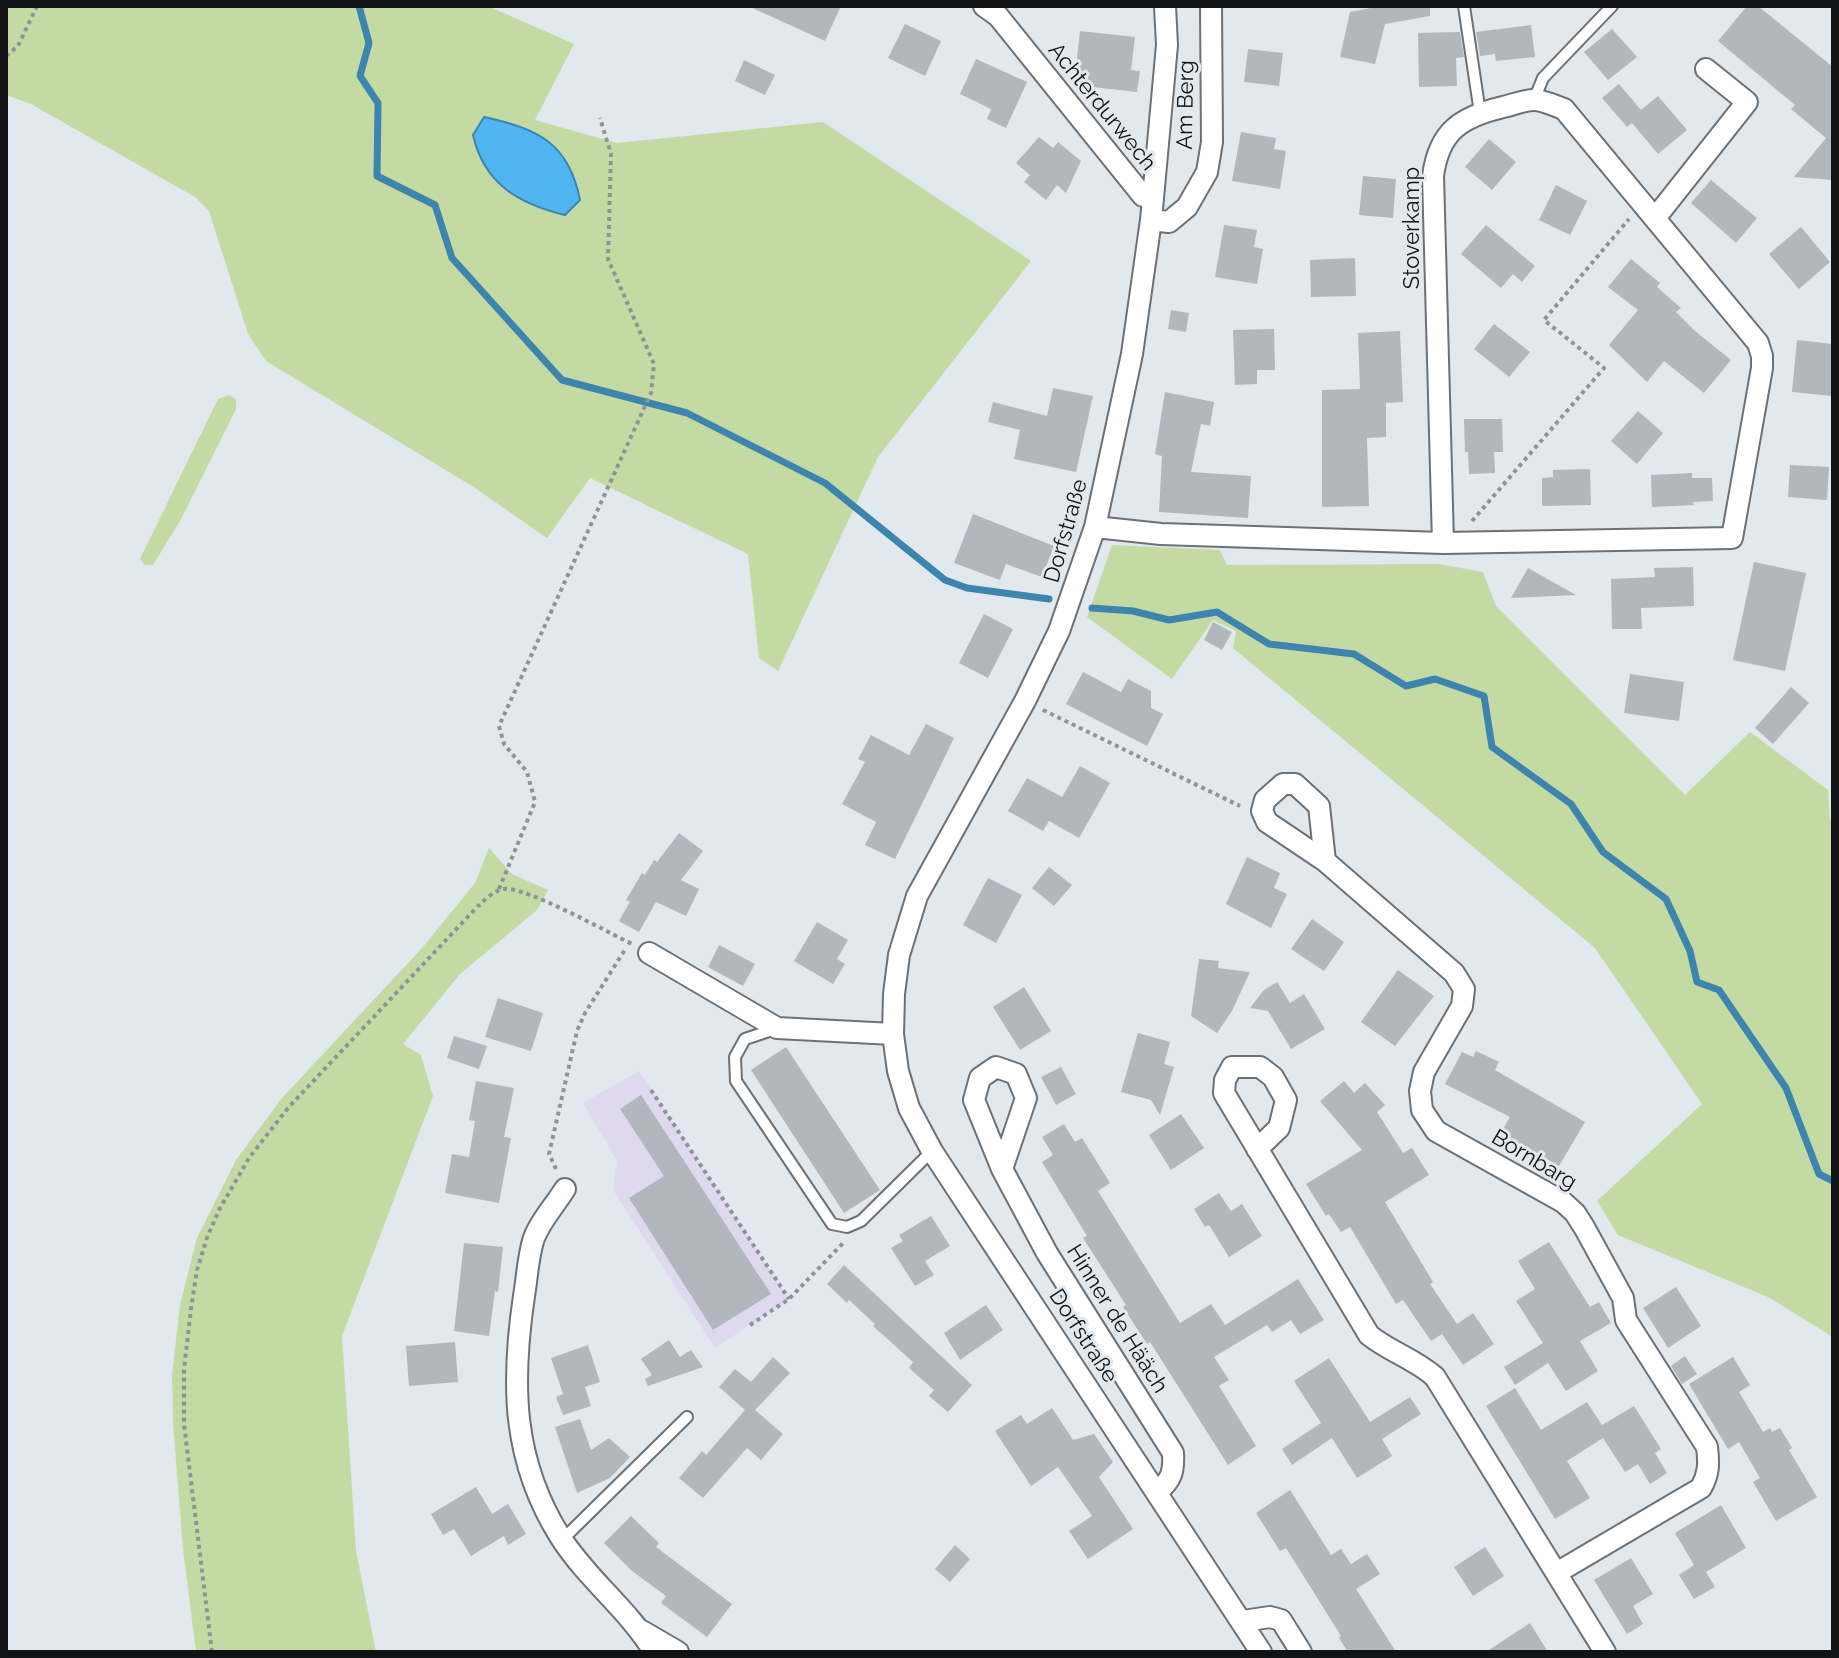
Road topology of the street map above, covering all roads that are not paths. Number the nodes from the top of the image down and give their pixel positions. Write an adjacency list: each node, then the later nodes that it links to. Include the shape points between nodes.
1 (984, 6): 9 (street, Achterdurwech, via 998,16 1143,196)
2 (1165, 6): 9 (street, Dorfstraße, via 1167,45)
3 (1211, 6): 11 (street, Am Berg, via 1212,142 1207,172 1187,207)
4 (1464, 6): 8 (lane)
5 (1612, 6): 7 (lane, via 1543,78)
6 (1706, 69): 10 (street, via 1747,102)
7 (1534, 100): 8 (street, Stoverkamp); 10 (street, via 1564,109)
8 (1480, 113): 13 (street, Stoverkamp, via 1444,139 1433,176)
9 (1153, 198): 11 (street, Dorfstraße)
10 (1650, 209): 13 (street, via 1758,343 1762,356 1732,538)
11 (1160, 221): 12 (street, Dorfstraße)
12 (1095, 527): 13 (street, via 1161,534); 17 (street, Dorfstraße, via 1059,631 917,896 899,955)
13 (1448, 543)
14 (1325, 861): 14 (street, Bornbarg, via 1319,806 1295,784 1283,784 1265,800 1267,822); 25 (street, Bornbarg, via 1454,973 1464,989 1462,1006 1424,1072 1422,1110 1436,1131 1575,1213 1623,1298 1626,1320 1707,1447 1709,1464 1701,1488)
15 (649, 953): 16 (street)
16 (777, 1028): 17 (street); 19 (lane, via 745,1039 735,1057 736,1081 832,1224 847,1227 861,1221)
17 (893, 1034): 19 (street, Dorfstraße, via 909,1108)
18 (1257, 1149): 25 (street, via 1369,1335 1435,1377)
19 (932, 1151): 23 (street, Dorfstraße)
20 (1002, 1169): 23 (street, Hinner de Hääch, via 1047,1253 1173,1453 1169,1483)
21 (565, 1189): 24 (street, via 533,1239 516,1376 524,1457)
22 (687, 1417): 24 (lane)
23 (1157, 1492): 26 (street, Dorfstraße)
24 (562, 1540): 27 (street)
25 (1558, 1572): 32 (street)
26 (1243, 1621): 30 (street, Dorfstraße); 31 (street, via 1281,1620)
27 (642, 1631): 28 (street); 29 (street)
28 (654, 1652)
29 (678, 1652)
30 (1261, 1652)
31 (1301, 1652)
32 (1605, 1652)

